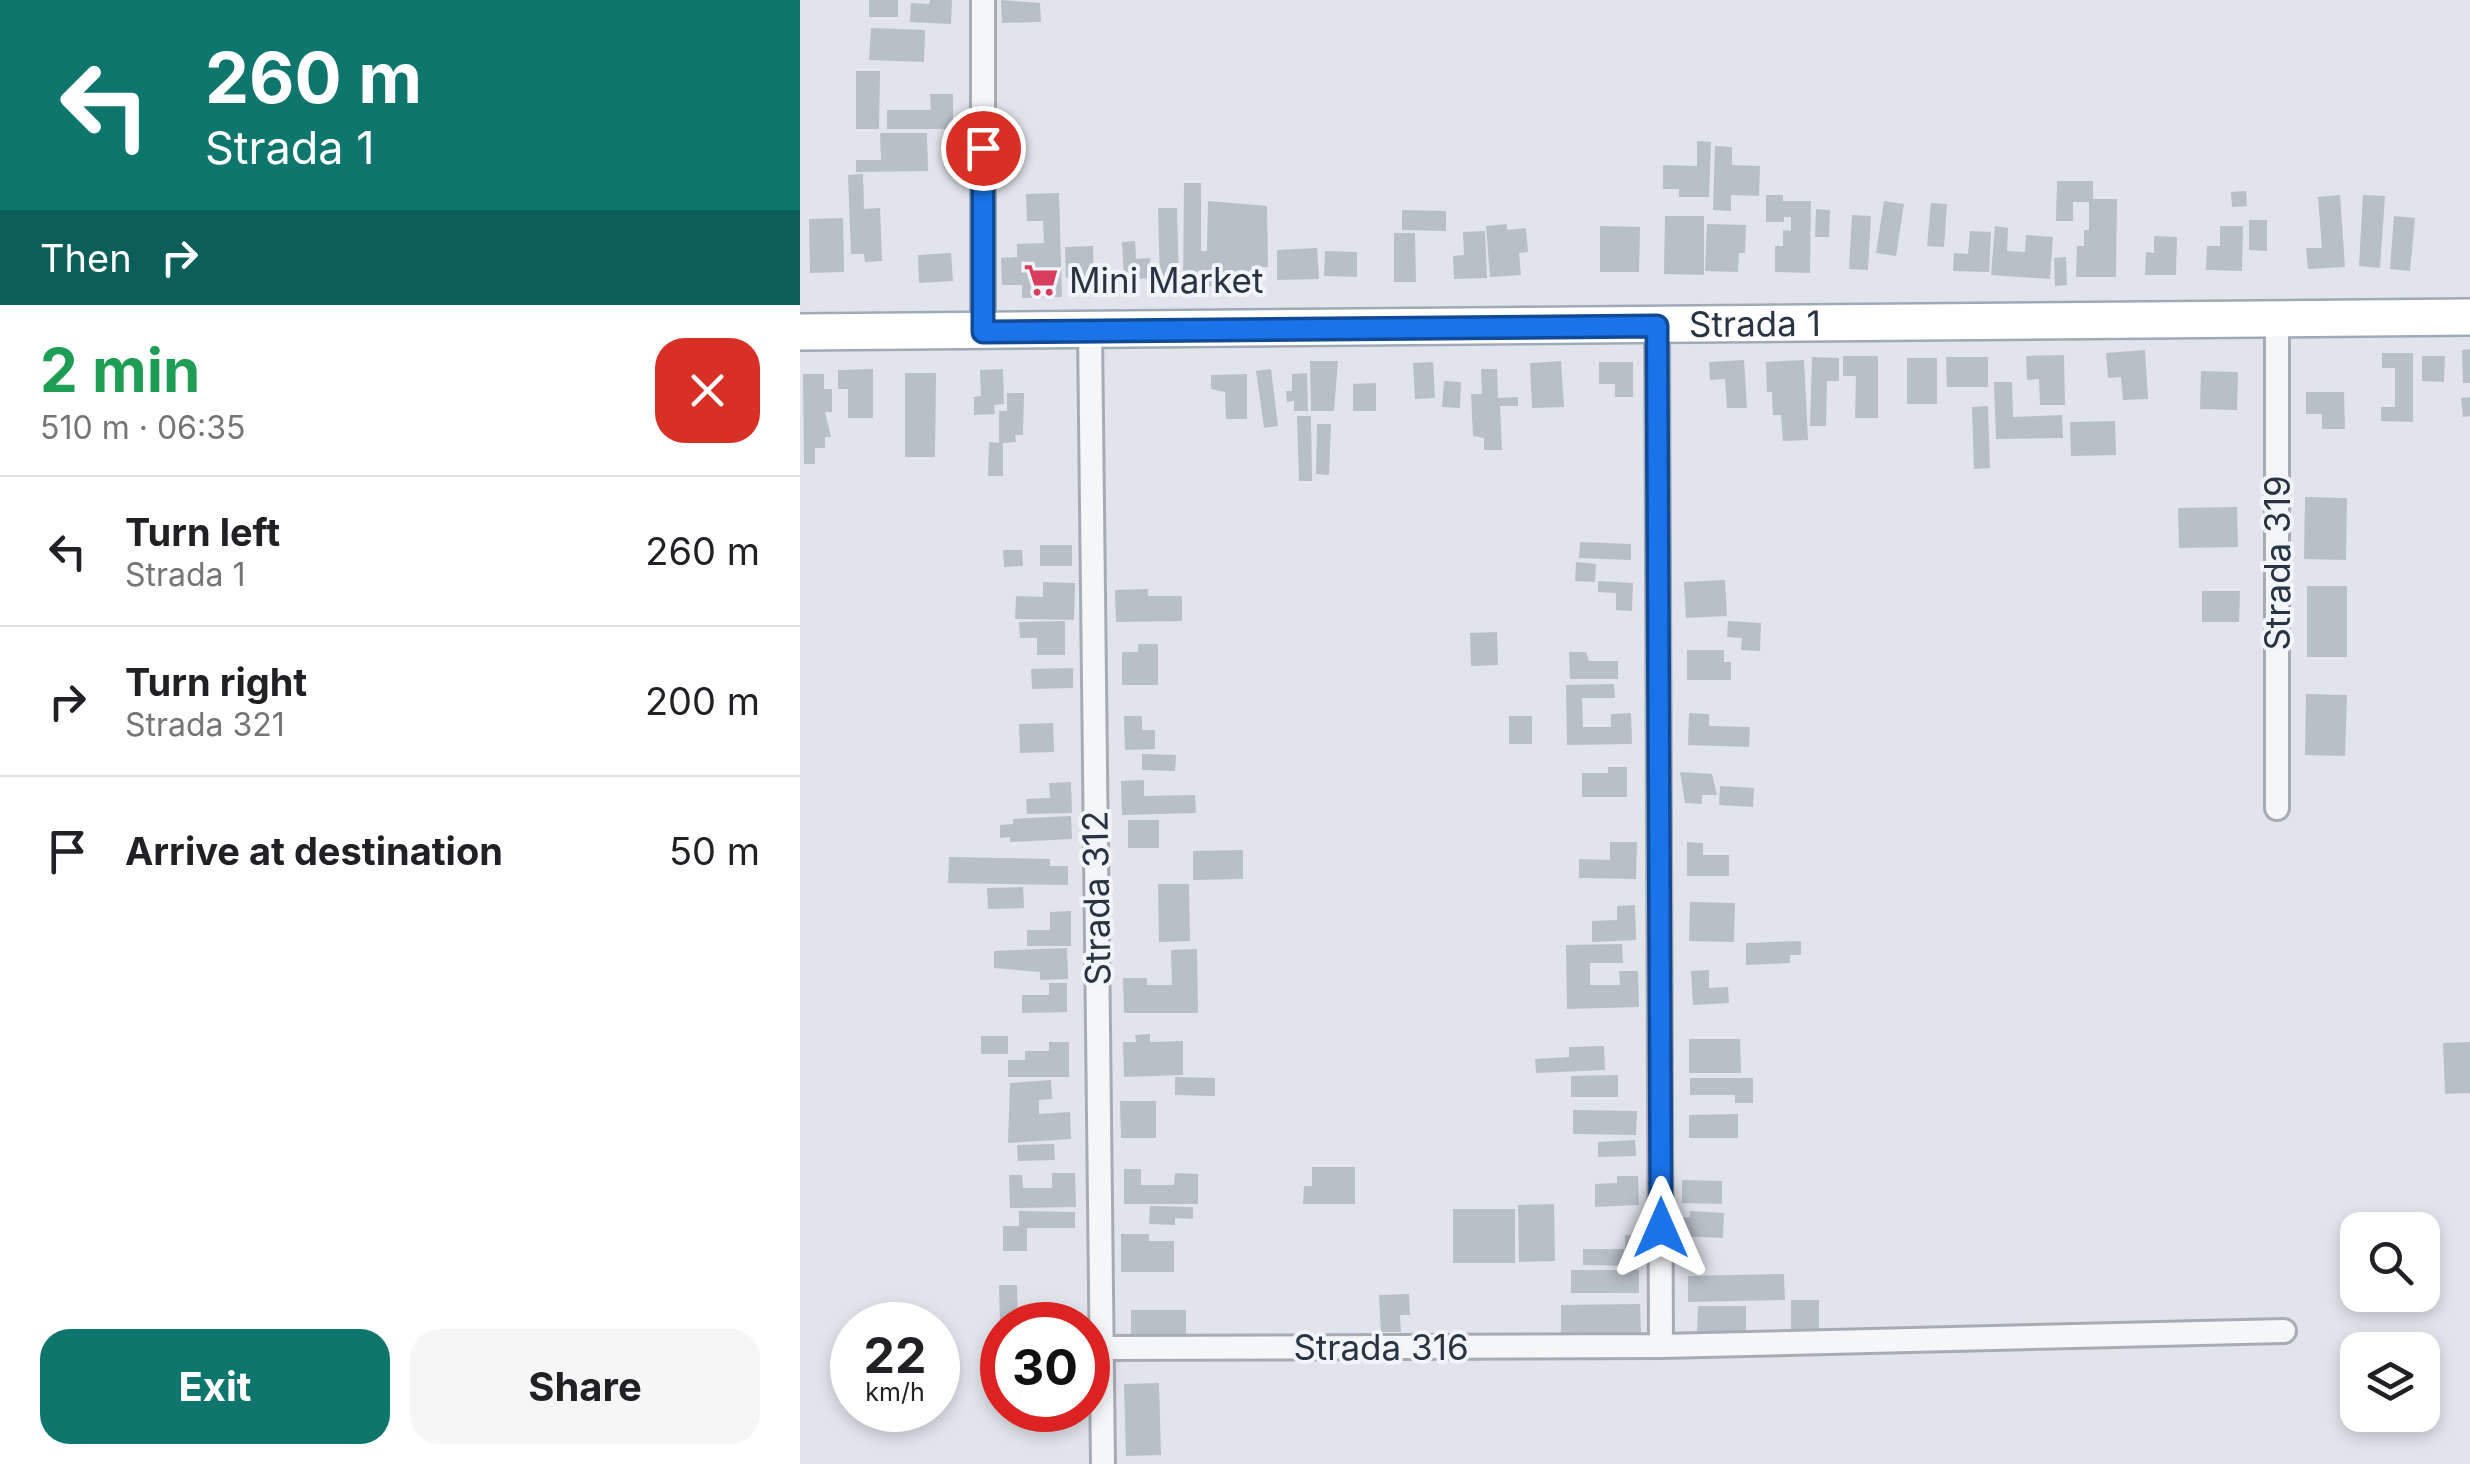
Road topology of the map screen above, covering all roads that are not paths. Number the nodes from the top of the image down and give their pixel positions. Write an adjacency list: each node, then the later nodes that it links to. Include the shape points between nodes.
1 (983, 0): 7 (street)
2 (2470, 317): 3 (main road, Strada 1)
3 (2277, 319): 4 (main road, Strada 1); 8 (street, Strada 319)
4 (1657, 326): 5 (main road, Strada 1); 11 (street)
5 (1090, 331): 7 (main road, Strada 1); 9 (street, Strada 312)
6 (800, 332): 7 (main road, Strada 1)
7 (983, 332)
8 (2276, 808)
9 (1101, 1302)
10 (2284, 1332): 11 (street, Strada 316)
11 (1661, 1346): 12 (street, Strada 316)
12 (1110, 1348)
13 (1102, 1432): 14 (street, Strada 312)
14 (1102, 1464)

